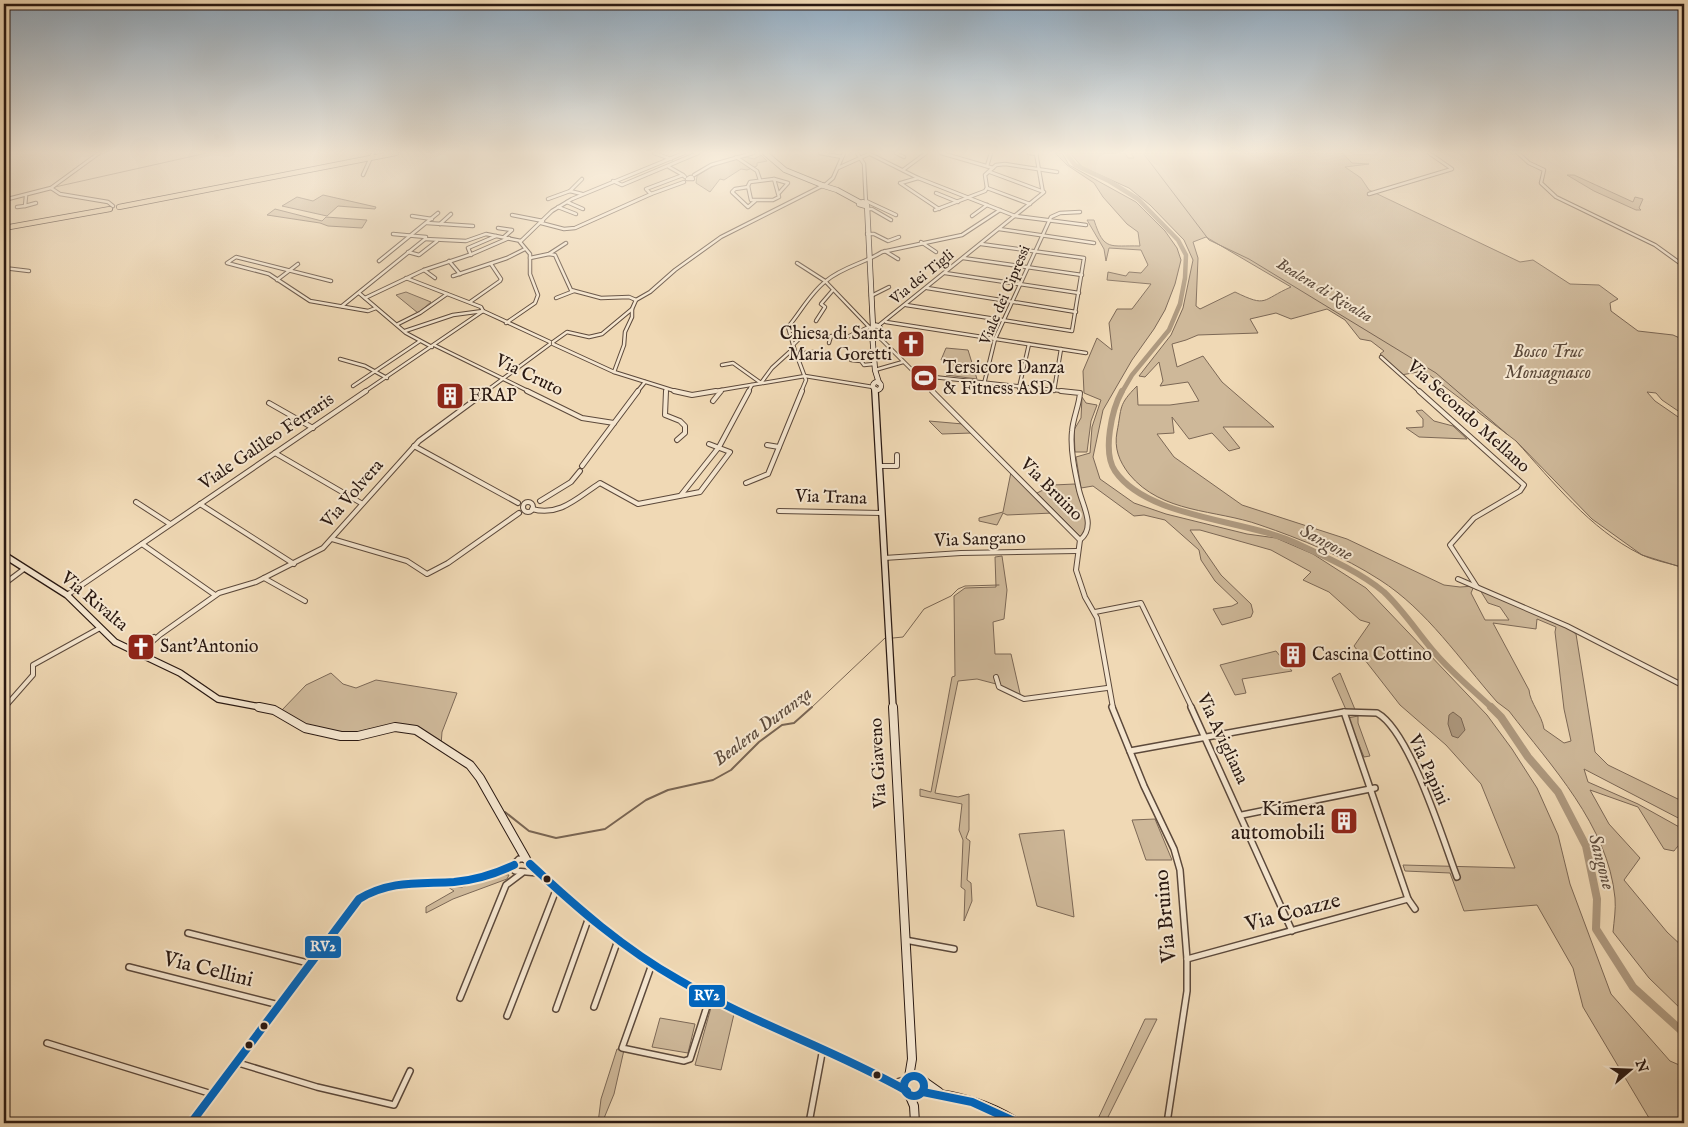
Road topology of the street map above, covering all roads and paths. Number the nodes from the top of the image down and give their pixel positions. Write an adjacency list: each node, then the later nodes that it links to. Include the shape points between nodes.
1 (25, 206): 16 (street)
2 (121, 206): 17 (main road)
3 (558, 206): 27 (street); 36 (street)
4 (577, 206): 18 (street)
5 (627, 206): 36 (street, via 572,228)
6 (784, 206): 19 (street)
7 (864, 206): 44 (main road, Via Giaveno)
8 (867, 206): 33 (street)
9 (878, 206): 29 (street)
10 (935, 206): 20 (street)
11 (947, 206): 20 (street)
12 (986, 206): 30 (street)
13 (989, 206): 22 (street)
14 (1028, 206): 31 (street, Via dei Tigli)
15 (1574, 206): 75 (street, via 1656,245)
16 (17, 207)
17 (114, 207): 40 (main road)
18 (583, 208)
19 (774, 208): 102 (street, via 721,237)
20 (939, 208): 21 (street)
21 (935, 210)
22 (1000, 210): 31 (street); 54 (street, via 962,235)
23 (438, 212): 32 (street)
24 (1080, 212): 34 (street, via 1052,215)
25 (451, 214): 37 (street)
26 (512, 214): 36 (street)
27 (576, 214)
28 (412, 216): 32 (street)
29 (896, 216)
30 (972, 216)
31 (1015, 216): 34 (street); 42 (street, Via dei Tigli)
32 (432, 219): 35 (street)
33 (891, 220)
34 (1049, 220): 38 (street); 46 (street, Viale dei Cipressi)
35 (427, 222): 37 (street); 45 (street)
36 (542, 222): 53 (street)
37 (440, 224): 39 (street)
38 (1086, 225)
39 (474, 226)
40 (5, 228)
41 (498, 228): 48 (street, via 512,230)
42 (999, 229): 46 (street); 57 (street, Via dei Tigli)
43 (393, 234): 45 (street)
44 (868, 234): 49 (street, via 888,241); 66 (main road, Via Giaveno)
45 (412, 235): 51 (street); 70 (street)
46 (1042, 235): 55 (street); 59 (street, Viale dei Cipressi)
47 (497, 236): 48 (street); 52 (street, via 484,234 466,241); 64 (street, via 468,248)
48 (504, 237): 50 (street)
49 (899, 237)
50 (509, 238): 53 (street); 64 (street)
51 (425, 239): 52 (street); 60 (street)
52 (437, 241): 60 (street, via 419,255)
53 (520, 242): 58 (street)
54 (921, 242): 61 (street); 62 (street)
55 (1094, 243)
56 (566, 244): 63 (street)
57 (981, 244): 59 (street); 67 (street, Via dei Tigli)
58 (525, 249): 65 (street); 74 (street)
59 (1035, 251): 68 (street); 76 (street, Viale dei Cipressi)
60 (408, 252): 96 (street)
61 (885, 252): 66 (street); 69 (street)
62 (936, 252)
63 (549, 254): 65 (street); 95 (street, via 555,255 570,289)
64 (471, 255): 71 (street)
65 (530, 258): 114 (street, via 530,274 537,298 535,303)
66 (869, 258): 90 (street); 99 (main road, Via Giaveno)
67 (963, 258): 76 (street); 81 (street, Via dei Tigli)
68 (1084, 258): 83 (street)
69 (898, 259)
70 (379, 261)
71 (449, 261): 79 (street); 82 (street)
72 (798, 263): 90 (street)
73 (298, 264): 78 (street)
74 (492, 264): 82 (street); 87 (street)
75 (1684, 266)
76 (1028, 267): 83 (street); 91 (street, Viale dei Cipressi)
77 (4, 268): 80 (street)
78 (290, 270): 88 (street); 88 (street, via 236,257 227,263 269,274); 89 (street)
79 (424, 270): 85 (street); 86 (street)
80 (29, 271)
81 (945, 273): 91 (street); 93 (street, Via dei Tigli)
82 (460, 274): 84 (street)
83 (1082, 275): 97 (street)
84 (453, 276)
85 (406, 278): 98 (street); 100 (street)
86 (435, 278)
87 (501, 279): 103 (street)
88 (278, 280): 106 (street, via 310,300)
89 (331, 281)
90 (825, 281): 94 (street); 126 (street, via 788,327)
91 (1020, 284): 97 (street); 104 (street, Viale dei Cipressi)
92 (889, 287): 99 (street)
93 (927, 288): 104 (street); 105 (street, Via dei Tigli)
94 (833, 290): 112 (street, via 821,304 825,307); 116 (street)
95 (574, 291): 101 (street); 102 (street, via 601,298)
96 (358, 293): 100 (street, Via Cruto); 106 (street)
97 (1079, 293): 110 (street)
98 (447, 294): 103 (street); 115 (street)
99 (871, 296): 116 (main road, Via Giaveno)
100 (365, 298): 107 (street, Via Cruto)
101 (556, 298)
102 (636, 300): 108 (street, Via Volvera)
103 (470, 302): 109 (street)
104 (1012, 302): 110 (street); 111 (street, Viale dei Cipressi)
105 (906, 305): 111 (street); 113 (street, Via dei Tigli)
106 (342, 306): 107 (street, via 368,311)
107 (376, 308): 115 (street, Via Cruto)
108 (632, 309): 122 (street, Via Volvera, via 601,335 585,337 569,332); 138 (street)
109 (483, 311): 114 (street); 117 (street, via 454,312); 125 (street, Viale Galileo Ferraris)
110 (1076, 312): 118 (street)
111 (1004, 320): 118 (street); 120 (street, Viale dei Cipressi)
112 (816, 321)
113 (886, 322): 116 (street, Via dei Tigli); 120 (street)
114 (506, 323): 122 (street)
115 (398, 324): 117 (street, Via Cruto)
116 (875, 329): 123 (street, via 845,338 831,336); 134 (street); 136 (main road, Via Giaveno)
117 (406, 331): 121 (street, Via Cruto)
118 (1072, 331)
119 (803, 336): 126 (street)
120 (996, 339): 124 (street); 146 (street, Viale dei Cipressi)
121 (420, 341): 125 (street, Via Cruto); 137 (street)
122 (551, 343): 138 (street); 142 (street, Via Volvera)
123 (829, 343)
124 (1028, 344): 127 (street); 150 (street)
125 (433, 346): 141 (street, Viale Galileo Ferraris); 142 (street, Via Cruto)
126 (794, 346): 130 (street); 145 (street)
127 (1061, 349): 129 (street); 153 (street)
128 (813, 352): 130 (street)
129 (1086, 353)
130 (797, 354): 140 (street)
131 (1381, 357): 190 (street, Via Secondo Mellano, via 1524,485 1520,491 1474,518 1450,545)
132 (340, 359): 137 (street)
133 (851, 360): 136 (street)
134 (903, 362): 136 (street); 139 (street)
135 (722, 365): 145 (street, via 733,363)
136 (874, 367): 149 (main road, Via Giaveno)
137 (374, 371): 141 (street); 148 (street)
138 (614, 372): 143 (street)
139 (915, 375): 146 (street); 180 (street, Via Bruino)
140 (805, 376): 144 (street); 145 (street); 163 (street)
141 (386, 378): 157 (street, Viale Galileo Ferraris)
142 (504, 379): 156 (street, Via Cruto, via 582,418); 161 (street, Via Volvera)
143 (645, 382): 151 (street); 156 (street)
144 (845, 382): 149 (street)
145 (761, 383): 147 (street)
146 (984, 384): 150 (street)
147 (752, 385): 152 (street); 162 (street)
148 (353, 386)
149 (875, 386): 166 (main road, Via Giaveno)
150 (1019, 388): 153 (street)
151 (666, 389): 152 (street, via 692,395); 158 (street, via 665,415 680,420 685,426 684,433)
152 (722, 390): 154 (street)
153 (1054, 391): 180 (street, Via Bruino, via 1080,393 1077,419 1072,430 1079,488 1089,526)
154 (713, 401)
155 (269, 403): 157 (street)
156 (614, 423): 167 (street)
157 (313, 428): 164 (street, Viale Galileo Ferraris)
158 (677, 440)
159 (709, 444): 162 (street)
160 (767, 445): 163 (street)
161 (414, 446): 173 (street, Via Volvera); 175 (street)
162 (719, 447): 169 (street); 169 (street, via 730,452 702,490)
163 (779, 447): 168 (street, via 768,474)
164 (275, 453): 172 (street, Viale Galileo Ferraris); 173 (street)
165 (896, 455): 166 (street, via 897,466)
166 (879, 466): 177 (main road, Via Giaveno)
167 (581, 468): 170 (street, via 570,482)
168 (746, 483)
169 (681, 495): 174 (street, via 638,504 600,483 561,510 538,511)
170 (540, 501): 174 (street)
171 (136, 502): 178 (street)
172 (200, 504): 178 (street, Viale Galileo Ferraris); 185 (street)
173 (361, 504): 179 (street, Via Volvera)
174 (533, 506): 175 (street); 175 (street, via 525,503)
175 (521, 509): 179 (street, via 448,563 426,574 407,562)
176 (779, 511): 177 (street, Via Trana)
177 (881, 514): 184 (main road, Via Giaveno)
178 (170, 524): 181 (street, Viale Galileo Ferraris)
179 (332, 539): 185 (street, Via Volvera)
180 (1080, 540): 182 (street, Via Bruino)
181 (142, 544): 191 (street, Viale Galileo Ferraris); 192 (street)
182 (1077, 551): 184 (street, Via Sangano); 194 (street, Via Bruino, via 1076,570)
183 (4, 555): 186 (main road, Via Rivalta)
184 (884, 558): 221 (main road, Via Giaveno)
185 (294, 564): 187 (street, Via Volvera)
186 (24, 570): 189 (street); 191 (main road, Via Rivalta)
187 (264, 578): 192 (street, Via Volvera); 193 (street)
188 (1458, 579): 190 (street)
189 (4, 584)
190 (1477, 586): 200 (street, via 1567,626)
191 (67, 595): 195 (main road, Via Rivalta)
192 (215, 595): 196 (street, Via Volvera)
193 (305, 601)
194 (1095, 612): 201 (street, Via Bruino); 204 (street, Via Avigliana, via 1141,603)
195 (100, 628): 197 (main road, Via Rivalta, via 115,642); 202 (street, via 33,665 33,675)
196 (160, 634): 197 (street, Via Volvera); 198 (street, Via Volvera)
197 (132, 650): 198 (main road, Via Rivalta)
198 (139, 653): 208 (main road, Via Rivalta, via 180,673 218,699 274,710 305,728 341,736 358,736 395,726 416,730 470,765)
199 (996, 677): 201 (street, via 999,687 1021,699)
200 (1684, 686)
201 (1108, 688): 205 (street, Via Bruino)
202 (4, 708)
203 (1344, 712): 204 (street, Via Papini); 206 (street); 212 (street, Via Papini, via 1368,711 1381,715 1404,743)
204 (1206, 736): 205 (street, Via Papini); 207 (street, Via Avigliana)
205 (1130, 750): 223 (street, Via Bruino, via 1177,858)
206 (1373, 789): 207 (street); 215 (street)
207 (1242, 815): 218 (street, Via Avigliana)
208 (526, 860): 209 (street); 210 (street); 211 (street)
209 (515, 869): 210 (street); 213 (street); 224 (street, via 467,880 395,882 370,890 359,899)
210 (524, 872): 211 (street); 213 (street)
211 (538, 873): 214 (street)
212 (1457, 877)
213 (512, 878): 228 (street, via 506,885)
214 (556, 890): 217 (street); 232 (street)
215 (1408, 899): 216 (street); 218 (street, Via Coazze)
216 (1415, 909)
217 (588, 917): 220 (street); 231 (street)
218 (1292, 930): 223 (street, Via Coazze)
219 (188, 933): 224 (street)
220 (618, 940): 225 (street); 230 (street)
221 (904, 940): 222 (street); 237 (main road, Via Giaveno)
222 (954, 949)
223 (1187, 959): 248 (street, Via Bruino, via 1184,1016 1167,1107)
224 (312, 964): 229 (street)
225 (652, 964): 227 (street); 227 (street, via 622,1048 684,1061 690,1059)
226 (129, 967): 229 (street, Via Cellini)
227 (710, 997): 234 (street)
228 (460, 998)
229 (279, 1005): 235 (street)
230 (594, 1006)
231 (556, 1009)
232 (507, 1016)
233 (47, 1043): 240 (street)
234 (823, 1048): 238 (street); 245 (street)
235 (235, 1062): 236 (street, via 394,1106); 240 (street)
236 (410, 1071)
237 (914, 1078): 238 (street); 239 (main road, Via Giaveno, via 905,1085); 241 (main road, Via Giaveno, via 924,1086); 242 (main road)
238 (894, 1083): 239 (street)
239 (908, 1093): 241 (main road, via 914,1096); 243 (main road, Via Giaveno)
240 (212, 1094): 244 (street)
241 (921, 1094): 242 (main road); 243 (main road, Via Giaveno)
242 (943, 1094): 247 (main road, via 994,1109)
243 (914, 1106): 246 (main road, Via Giaveno)
244 (191, 1123)
245 (809, 1123)
246 (915, 1123)
247 (1018, 1123)
248 (1167, 1123)

